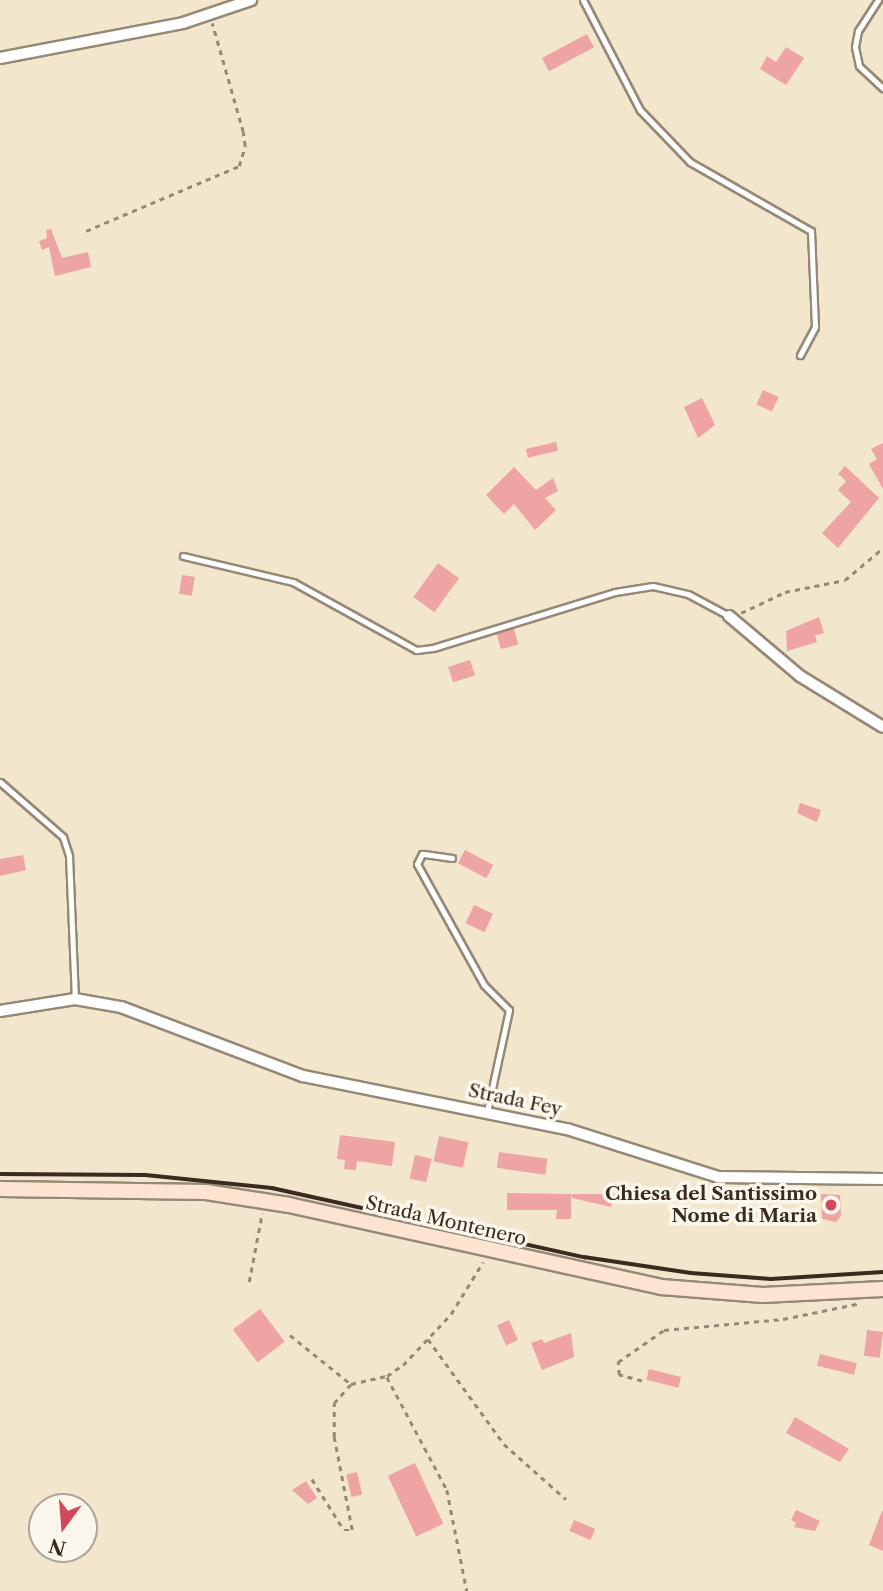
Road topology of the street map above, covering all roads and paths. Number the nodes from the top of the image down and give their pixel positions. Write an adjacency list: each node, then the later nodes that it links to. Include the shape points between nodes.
1 (249, 0): 4 (street)
2 (583, 0): 8 (lane, via 640,110 690,162 811,231 815,327)
3 (878, 0): 6 (lane, via 858,31 855,47 859,66)
4 (210, 16): 5 (street); 7 (path, via 243,132 245,146 239,166)
5 (0, 58)
6 (883, 88)
7 (86, 231)
8 (800, 355)
9 (883, 548): 11 (path, via 845,580 785,592)
10 (183, 556): 11 (lane, via 293,582 416,649 444,645 615,592 653,586 688,594)
11 (731, 617): 12 (street, via 800,676)
12 (883, 727)
13 (0, 782): 15 (lane, via 63,837 69,856)
14 (452, 858): 17 (lane, via 422,854 417,864 484,985 509,1010)
15 (75, 999): 16 (street); 17 (street, Strada Fey, via 147,1014 303,1076)
16 (0, 1011)
17 (487, 1112): 18 (street, Strada Fey, via 567,1129 718,1177)
18 (883, 1179)
19 (0, 1189): 20 (main road, Strada Montenero, via 135,1188)
20 (264, 1201): 21 (main road, Strada Montenero); 22 (path)
21 (490, 1250): 23 (main road, Strada Montenero, via 623,1280 730,1294); 26 (path, via 451,1314)
22 (249, 1282)
23 (883, 1289)
24 (865, 1303): 28 (path, via 783,1319 664,1329 618,1362 619,1375)
25 (290, 1335): 29 (path)
26 (428, 1339): 27 (path); 31 (path, via 504,1444)
27 (387, 1376): 29 (path); 32 (path, via 447,1490)
28 (642, 1381)
29 (351, 1384): 30 (path, via 332,1410 352,1530 344,1530)
30 (312, 1479)
31 (566, 1499)
32 (467, 1591)

